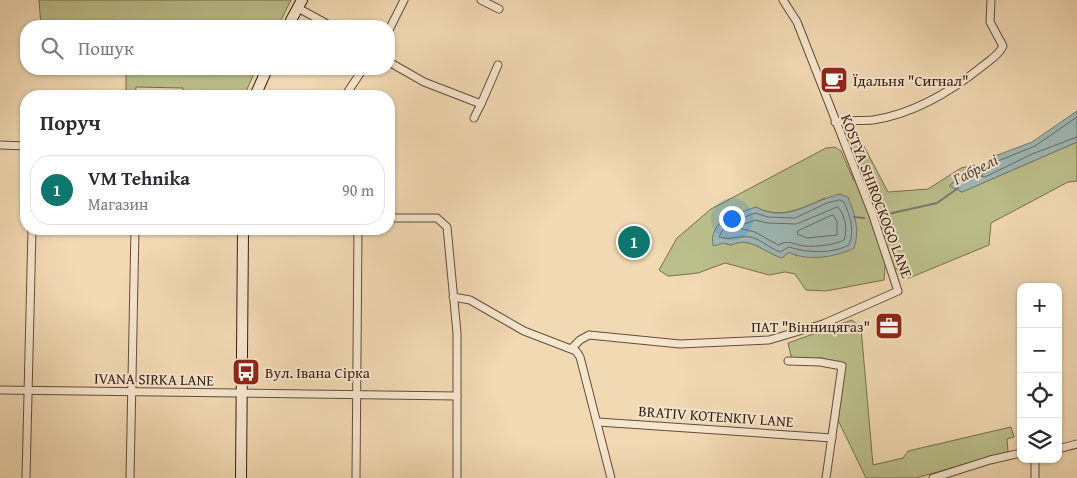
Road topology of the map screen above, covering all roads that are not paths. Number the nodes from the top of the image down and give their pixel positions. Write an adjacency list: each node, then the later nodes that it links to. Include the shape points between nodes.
1 (404, 0): 9 (street)
2 (481, 0): 6 (street)
3 (783, 0): 18 (street, KOSTYA SHIROCKOGO LANE, via 797,22)
4 (991, 0): 18 (street, via 990,22 1003,46 1001,52 943,95 898,114)
5 (300, 4): 7 (main road); 8 (street)
6 (499, 9)
7 (291, 20)
8 (323, 20)
9 (394, 20)
10 (395, 65): 16 (street, via 424,82)
11 (498, 65): 16 (street)
12 (264, 75): 14 (main road)
13 (359, 75): 15 (street)
14 (258, 90)
15 (349, 90)
16 (481, 104): 17 (street)
17 (474, 118)
18 (835, 122): 27 (street, KOSTYA SHIROCKOGO LANE, via 872,214 898,291 823,324 779,339 680,344 589,335)
19 (0, 145): 20 (street)
20 (20, 146)
21 (395, 218): 26 (street, via 437,218 447,227)
22 (32, 235): 30 (street)
23 (135, 235): 31 (street)
24 (243, 235): 32 (main road)
25 (358, 235): 33 (street)
26 (453, 297): 27 (street, via 470,300 524,331); 34 (street, via 457,333)
27 (572, 348): 35 (street, via 580,356)
28 (788, 361): 36 (street, via 842,366)
29 (0, 390): 30 (street, IVANA SIRKA LANE)
30 (28, 390): 31 (street, IVANA SIRKA LANE); 41 (street)
31 (132, 392): 32 (street, IVANA SIRKA LANE); 42 (street)
32 (242, 394): 33 (street, IVANA SIRKA LANE); 43 (main road)
33 (357, 394): 34 (street, IVANA SIRKA LANE); 44 (street)
34 (457, 396): 45 (street)
35 (598, 422): 36 (street, BRATIV KOTENKIV LANE); 46 (street)
36 (832, 438): 47 (street)
37 (1077, 444): 38 (street)
38 (1062, 448)
39 (1017, 454): 48 (street)
40 (1035, 463): 49 (street)
41 (26, 478)
42 (130, 478)
43 (241, 478)
44 (356, 478)
45 (457, 478)
46 (611, 478)
47 (826, 478)
48 (933, 478)
49 (1035, 478)

